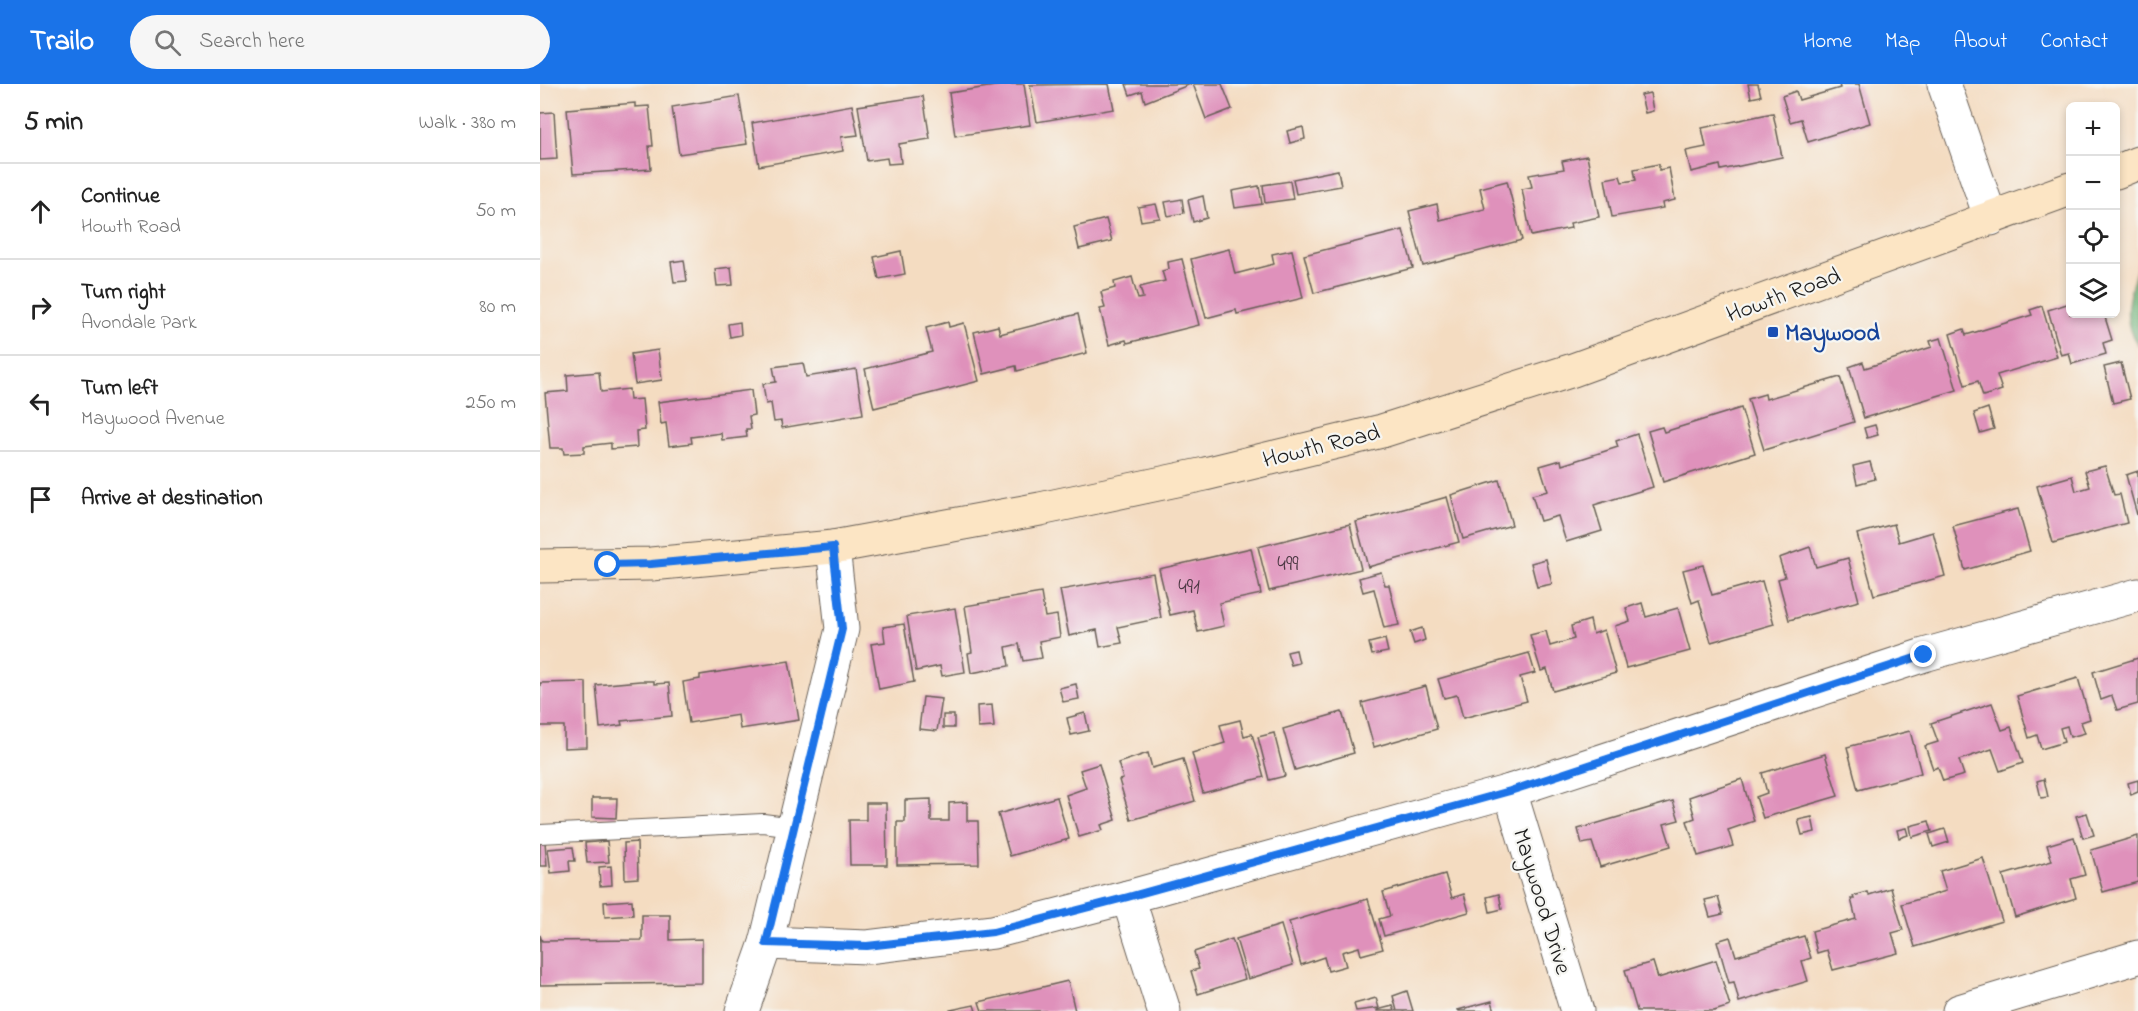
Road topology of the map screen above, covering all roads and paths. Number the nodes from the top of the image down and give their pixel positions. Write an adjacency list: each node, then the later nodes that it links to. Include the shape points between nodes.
1 (1944, 84): 3 (street)
2 (2066, 191): 3 (main road, Howth Road)
3 (1991, 219): 4 (main road, Howth Road, via 1573,370 1382,430 1183,479)
4 (833, 547): 5 (main road, Howth Road, via 651,564); 8 (street, via 842,629)
5 (540, 566)
6 (2138, 595): 7 (street, via 1924,655)
7 (1510, 791): 10 (street); 15 (street, Maywood Drive)
8 (794, 827): 9 (lane, via 763,823); 11 (street)
9 (540, 834)
10 (1128, 897): 11 (street, via 993,932 867,946); 14 (street)
11 (766, 943): 13 (street)
12 (2138, 957): 16 (street)
13 (742, 1011)
14 (1164, 1011)
15 (1576, 1011)
16 (1959, 1011)

